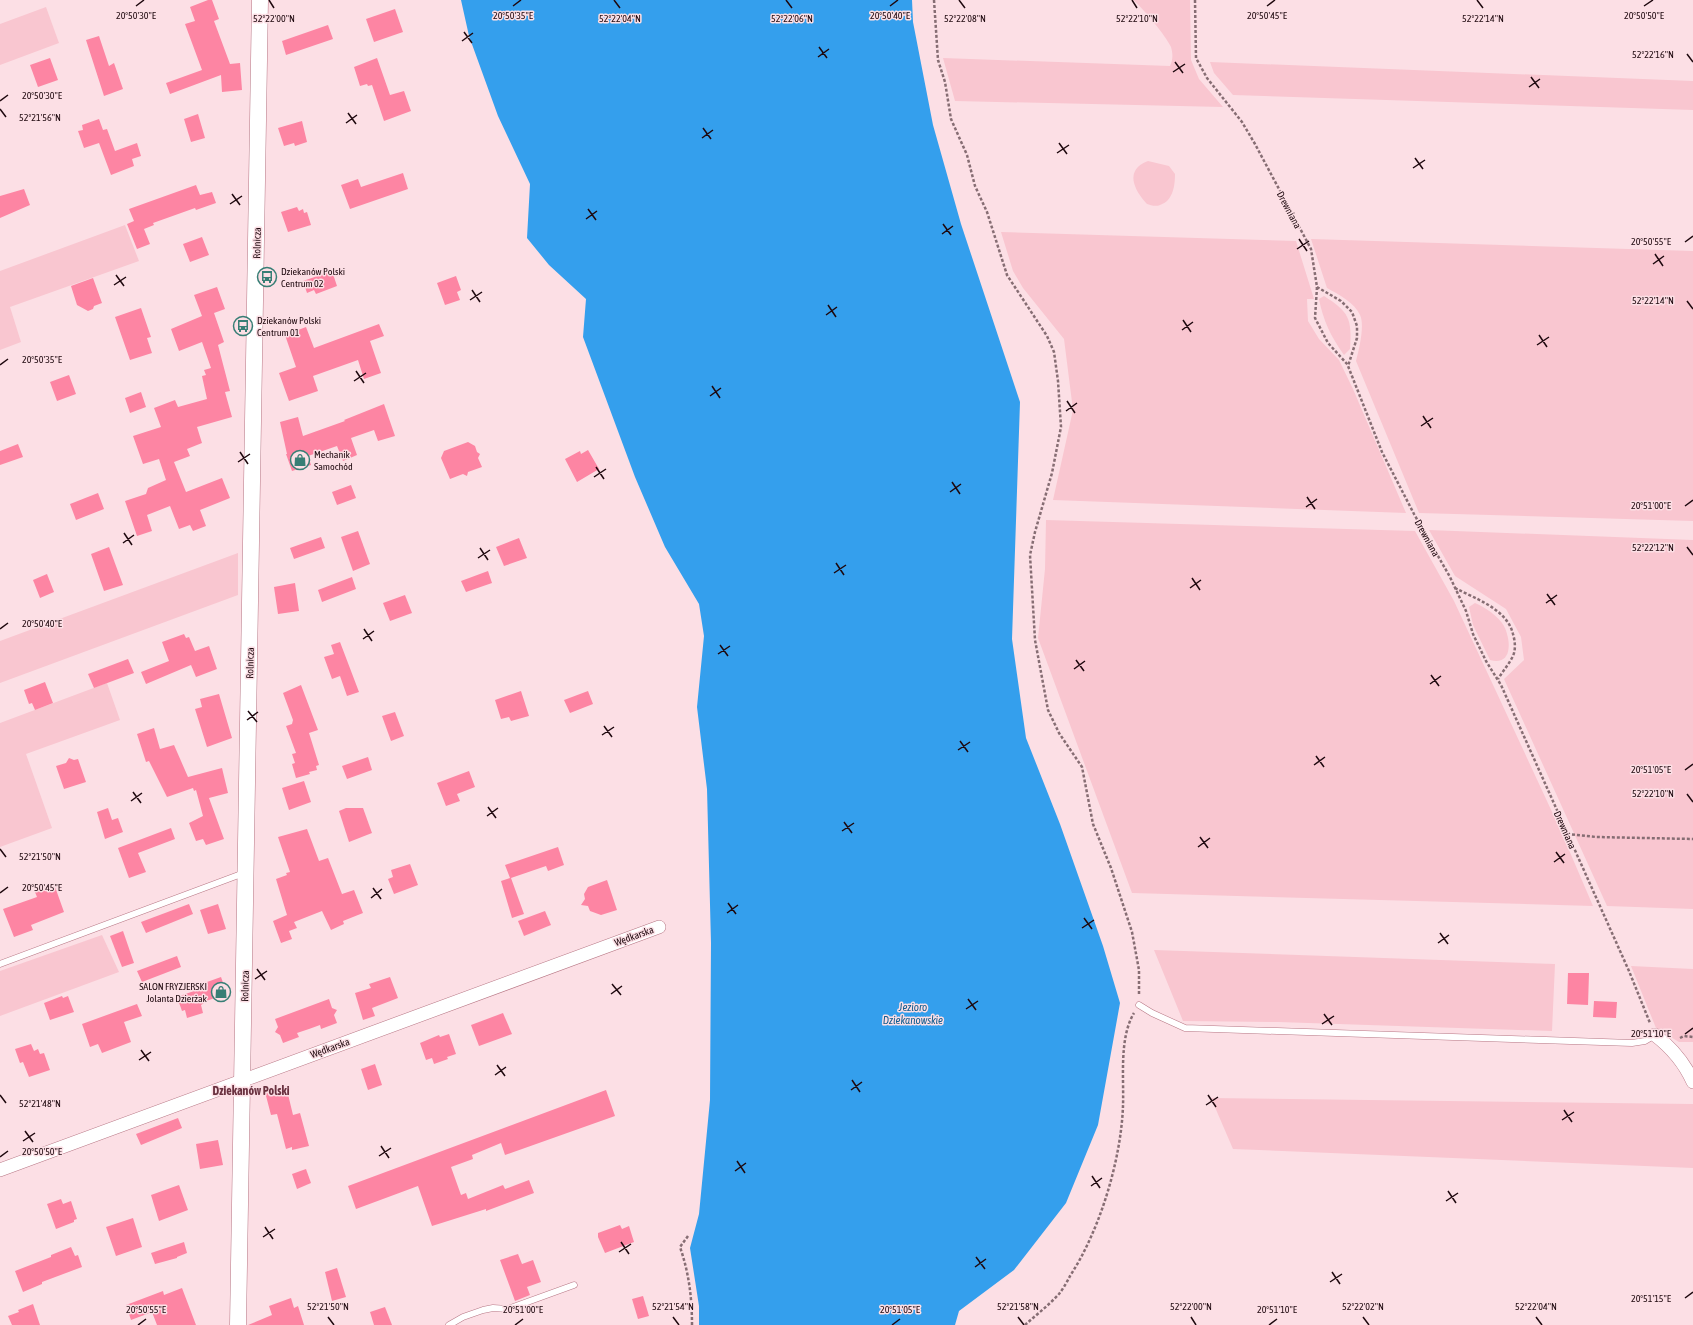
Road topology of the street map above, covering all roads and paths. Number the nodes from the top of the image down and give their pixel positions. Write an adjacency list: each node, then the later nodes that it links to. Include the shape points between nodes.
1 (260, 0): 10 (street, Rolnicza)
2 (934, 0): 13 (path, via 938,60 945,82 951,119 967,155 975,186 987,212 1007,275 1047,336 1054,352 1061,427 1052,473 1030,555 1035,640 1048,710 1059,733 1082,768 1093,824 1132,932 1139,970)
3 (1195, 0): 4 (path, Drewniana, via 1196,58 1207,78 1256,144 1310,249)
4 (1317, 287): 5 (path, Drewniana, via 1315,318 1328,343); 5 (path, via 1341,301 1352,312 1357,326 1357,338)
5 (1348, 366): 6 (path, Drewniana, via 1382,452)
6 (1454, 588): 7 (path, Drewniana, via 1466,611 1473,634); 7 (path, via 1496,609 1512,629 1515,642 1513,655)
7 (1498, 679): 8 (path, Drewniana)
8 (1567, 834): 9 (path); 14 (path, Drewniana)
9 (1693, 840)
10 (247, 872): 12 (lane); 15 (street, Rolnicza)
11 (660, 927): 15 (street, Wędkarska)
12 (0, 964)
13 (1139, 1005): 14 (lane, via 1185,1028 1632,1043 1646,1041); 23 (path, via 1129,1021 1125,1042 1123,1107 1117,1154 1094,1231 1060,1293)
14 (1655, 1035): 16 (street, via 1675,1052)
15 (244, 1080): 17 (street, Wędkarska); 20 (street, Rolnicza)
16 (1693, 1082)
17 (0, 1170)
18 (688, 1236): 22 (path, via 680,1248 687,1266 692,1299)
19 (574, 1285): 21 (lane, via 508,1309 483,1310)
20 (238, 1325)
21 (449, 1325)
22 (692, 1325)
23 (1025, 1325)

